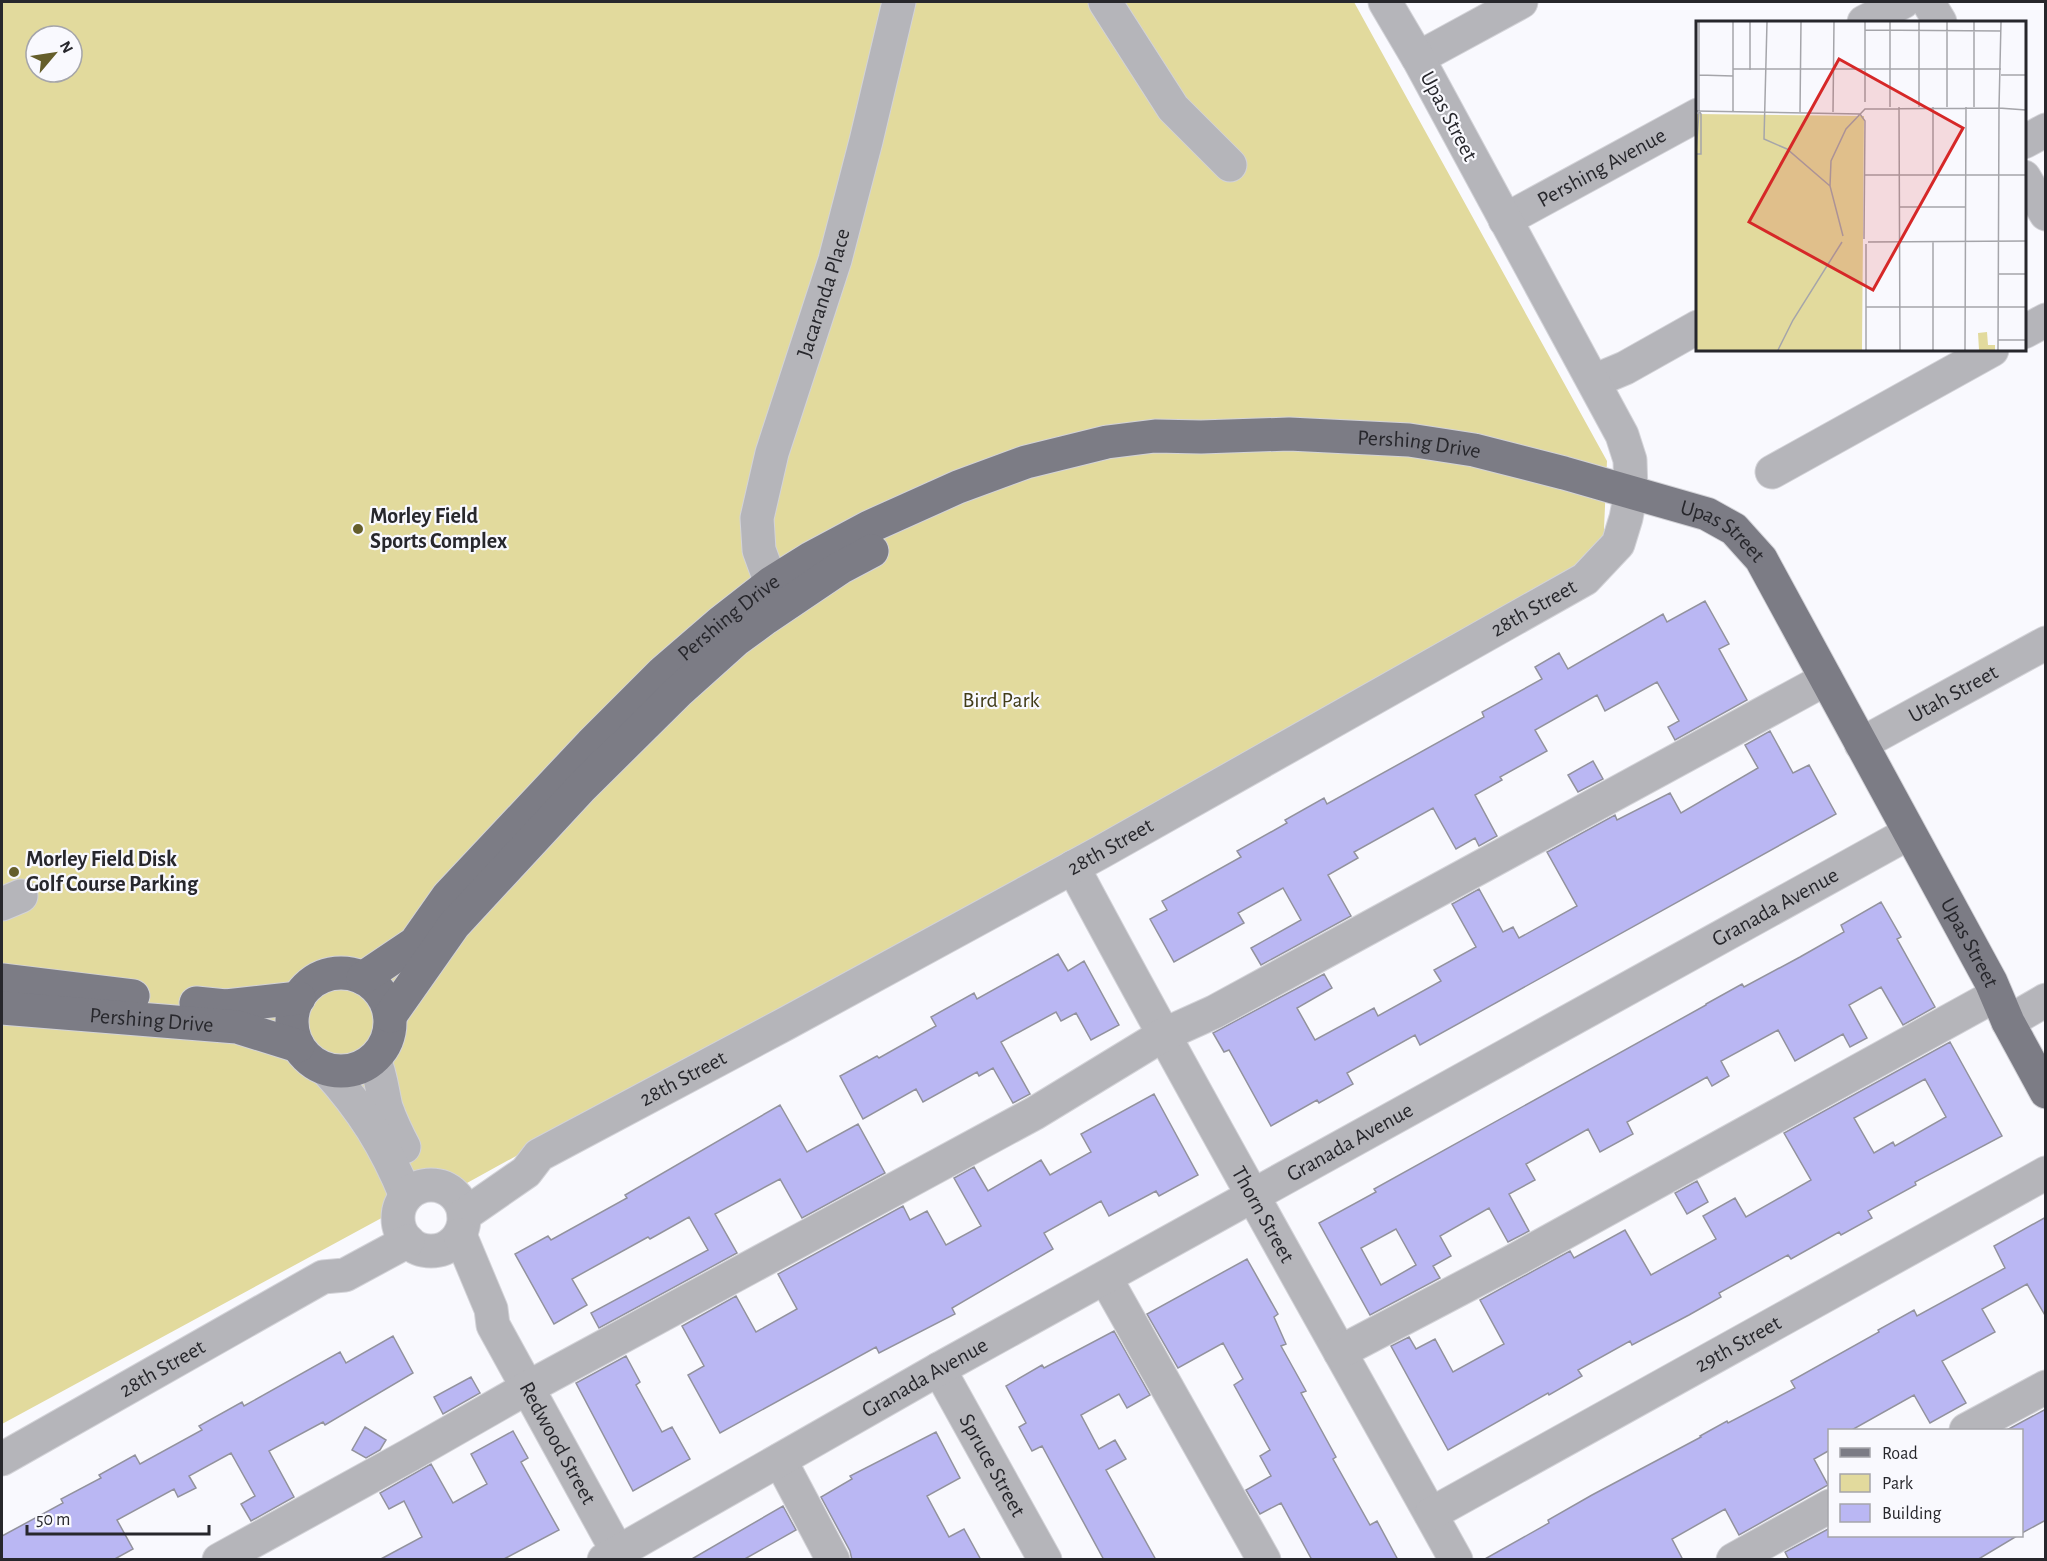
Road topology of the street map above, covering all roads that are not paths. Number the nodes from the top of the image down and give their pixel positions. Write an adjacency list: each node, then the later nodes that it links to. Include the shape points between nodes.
1 (899, 2): 25 (street, Jacaranda Place, via 835,260 772,453 757,518 759,550)
2 (1105, 2): 13 (street, via 1173,108)
3 (1385, 2): 9 (street, Upas Street)
4 (1521, 2): 9 (street)
5 (1902, 2): 7 (street)
6 (1928, 2): 8 (street)
7 (1866, 21)
8 (1939, 21)
9 (1418, 58): 16 (street, Upas Street)
10 (1696, 115): 16 (street, Pershing Avenue)
11 (2046, 130): 12 (street)
12 (2026, 141)
13 (1230, 165)
14 (2026, 179): 15 (street)
15 (2046, 214)
16 (1505, 220): 21 (street, Upas Street)
17 (2046, 320): 19 (street)
18 (1696, 328): 21 (street)
19 (2026, 331)
20 (1990, 351): 23 (street)
21 (1594, 381): 24 (street, Upas Street, via 1622,435 1630,459)
22 (1201, 437): 24 (main road, Pershing Drive, via 1289,435 1409,440 1474,450); 25 (main road, Pershing Drive, via 1155,436 1107,442 1026,462 869,526); 29 (main road, Pershing Drive, via 1064,469 997,491 918,525 840,568 736,640)
23 (1772, 472)
24 (1631, 492): 27 (main road, Upas Street, via 1707,514 1734,529 1761,559); 31 (street, 28th Street, via 1618,544 1585,579)
25 (771, 583): 29 (main road, via 764,603 672,681 609,746); 32 (main road, Pershing Drive, via 663,672 447,896 415,943)
26 (2046, 643): 28 (street, Utah Street)
27 (1826, 679): 28 (main road, Upas Street); 39 (street, via 1214,1012)
28 (1861, 744): 30 (main road, Upas Street)
29 (581, 788): 38 (main road, Pershing Drive, via 454,925)
30 (1909, 833): 37 (main road, Upas Street); 45 (street, Granada Avenue)
31 (1073, 867): 39 (street, Thorn Street); 46 (street, 28th Street, via 539,1155 525,1156)
32 (363, 978): 34 (main road, via 349,974 320,978); 38 (main road, via 381,994)
33 (2, 980): 34 (main road, Pershing Drive, via 226,1006)
34 (298, 998): 40 (main road, via 293,1014)
35 (2046, 1000): 37 (street)
36 (2, 1008): 40 (main road, Pershing Drive, via 237,1027)
37 (2002, 1008): 43 (main road, Upas Street); 48 (street)
38 (390, 1016): 41 (main road, via 387,1040)
39 (1162, 1035): 45 (street, Thorn Street); 51 (street, via 1035,1113)
40 (298, 1046): 42 (main road, via 315,1064)
41 (374, 1059): 42 (main road, via 351,1071); 46 (street, Redwood Street, via 392,1124)
42 (326, 1069): 46 (street, Redwood Street, via 362,1112 392,1164)
43 (2046, 1092)
44 (2046, 1173): 56 (street, 29th Street)
45 (1254, 1195): 47 (street, Granada Avenue); 48 (street, Thorn Street)
46 (431, 1217): 51 (street, Redwood Street, via 456,1277 477,1312 493,1325); 53 (street, 28th Street, via 336,1259 323,1277)
47 (1106, 1279): 49 (street, Granada Avenue); 61 (street)
48 (1340, 1353): 56 (street, Thorn Street)
49 (939, 1369): 54 (street, Granada Avenue); 60 (street, Spruce Street)
50 (2046, 1387): 52 (street)
51 (527, 1388): 57 (street, Redwood Street); 58 (street)
52 (1970, 1429)
53 (2, 1459)
54 (780, 1460): 57 (street, Granada Avenue); 59 (street)
55 (1828, 1507): 63 (street)
56 (1431, 1514): 62 (street, Thorn Street)
57 (614, 1557)
58 (219, 1560)
59 (833, 1560)
60 (1045, 1560)
61 (1264, 1560)
62 (1456, 1560)
63 (1733, 1560)

